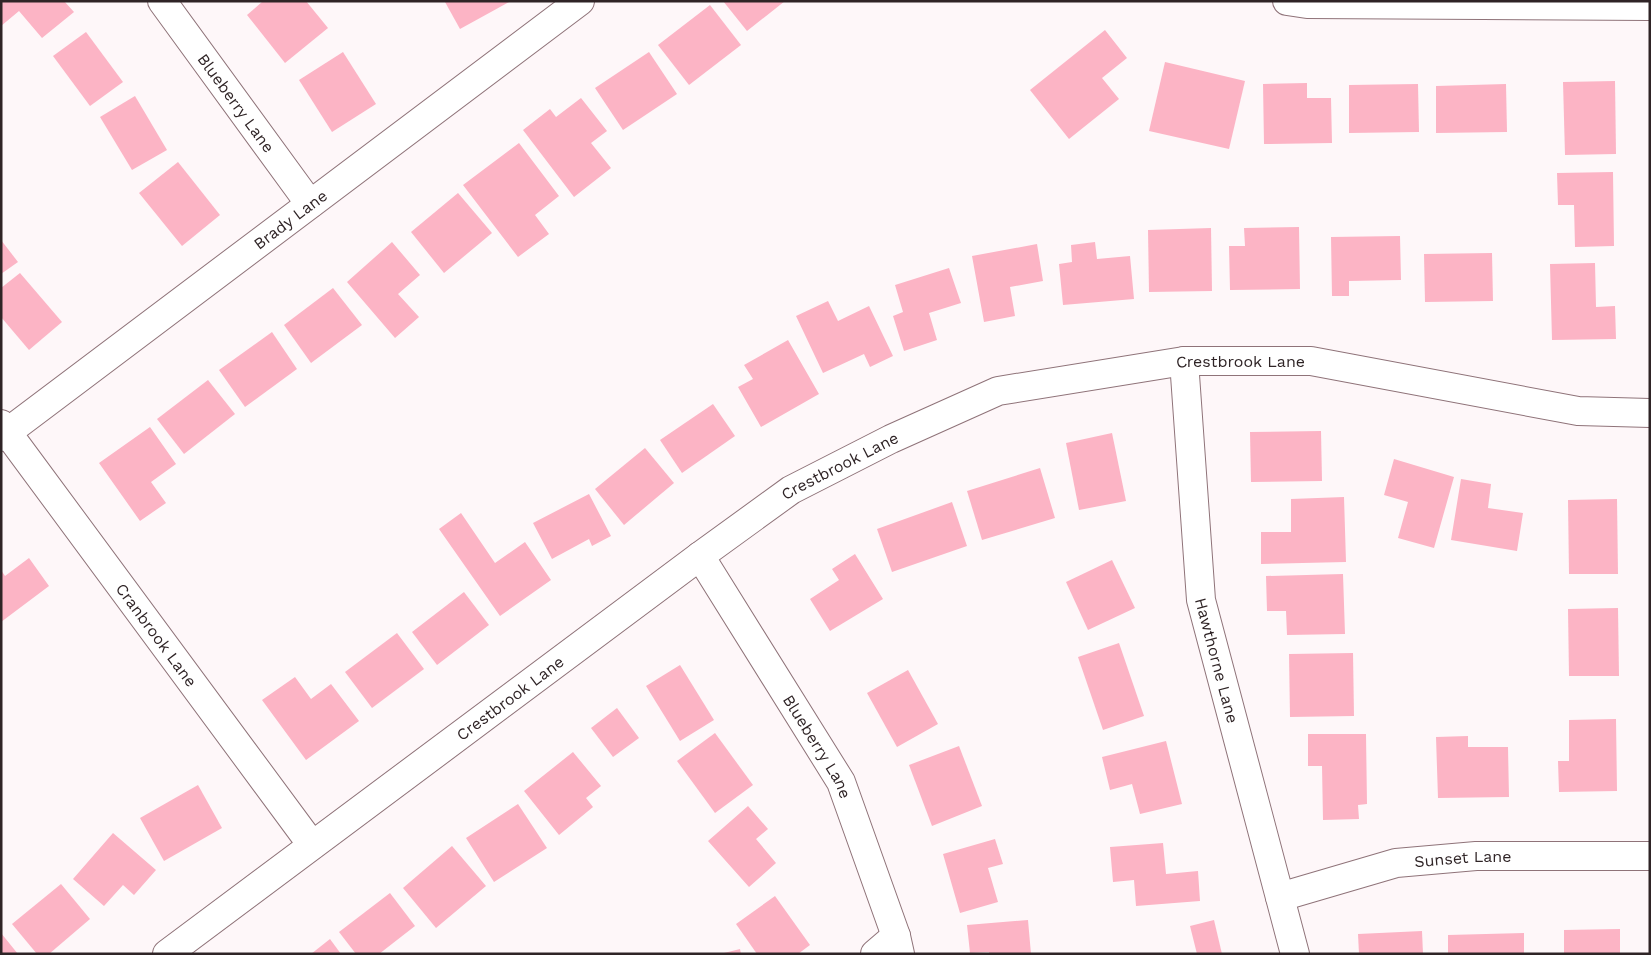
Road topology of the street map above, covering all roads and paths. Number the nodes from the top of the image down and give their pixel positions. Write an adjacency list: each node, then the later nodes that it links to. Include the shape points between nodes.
1 (162, 1): 5 (street, Blueberry Lane)
2 (580, 1): 5 (street, Brady Lane)
3 (1286, 1): 4 (street, via 1307,4)
4 (1650, 6)
5 (310, 204): 8 (street, Brady Lane)
6 (1184, 361): 7 (street, Crestbrook Lane, via 1311,361 1578,411); 9 (street, Crestbrook Lane, via 998,391 891,439 790,490); 12 (street, Hawthorne Lane, via 1201,600)
7 (1650, 413)
8 (3, 431): 10 (street, Cranbrook Lane)
9 (700, 556): 10 (street, Crestbrook Lane); 13 (street, Blueberry Lane, via 841,782)
10 (312, 845): 14 (street, Crestbrook Lane)
11 (1650, 856): 12 (street, Sunset Lane, via 1476,856 1396,862)
12 (1280, 897): 16 (street, Hawthorne Lane)
13 (898, 945): 15 (street)
14 (167, 954)
15 (874, 954)
16 (1295, 954)

